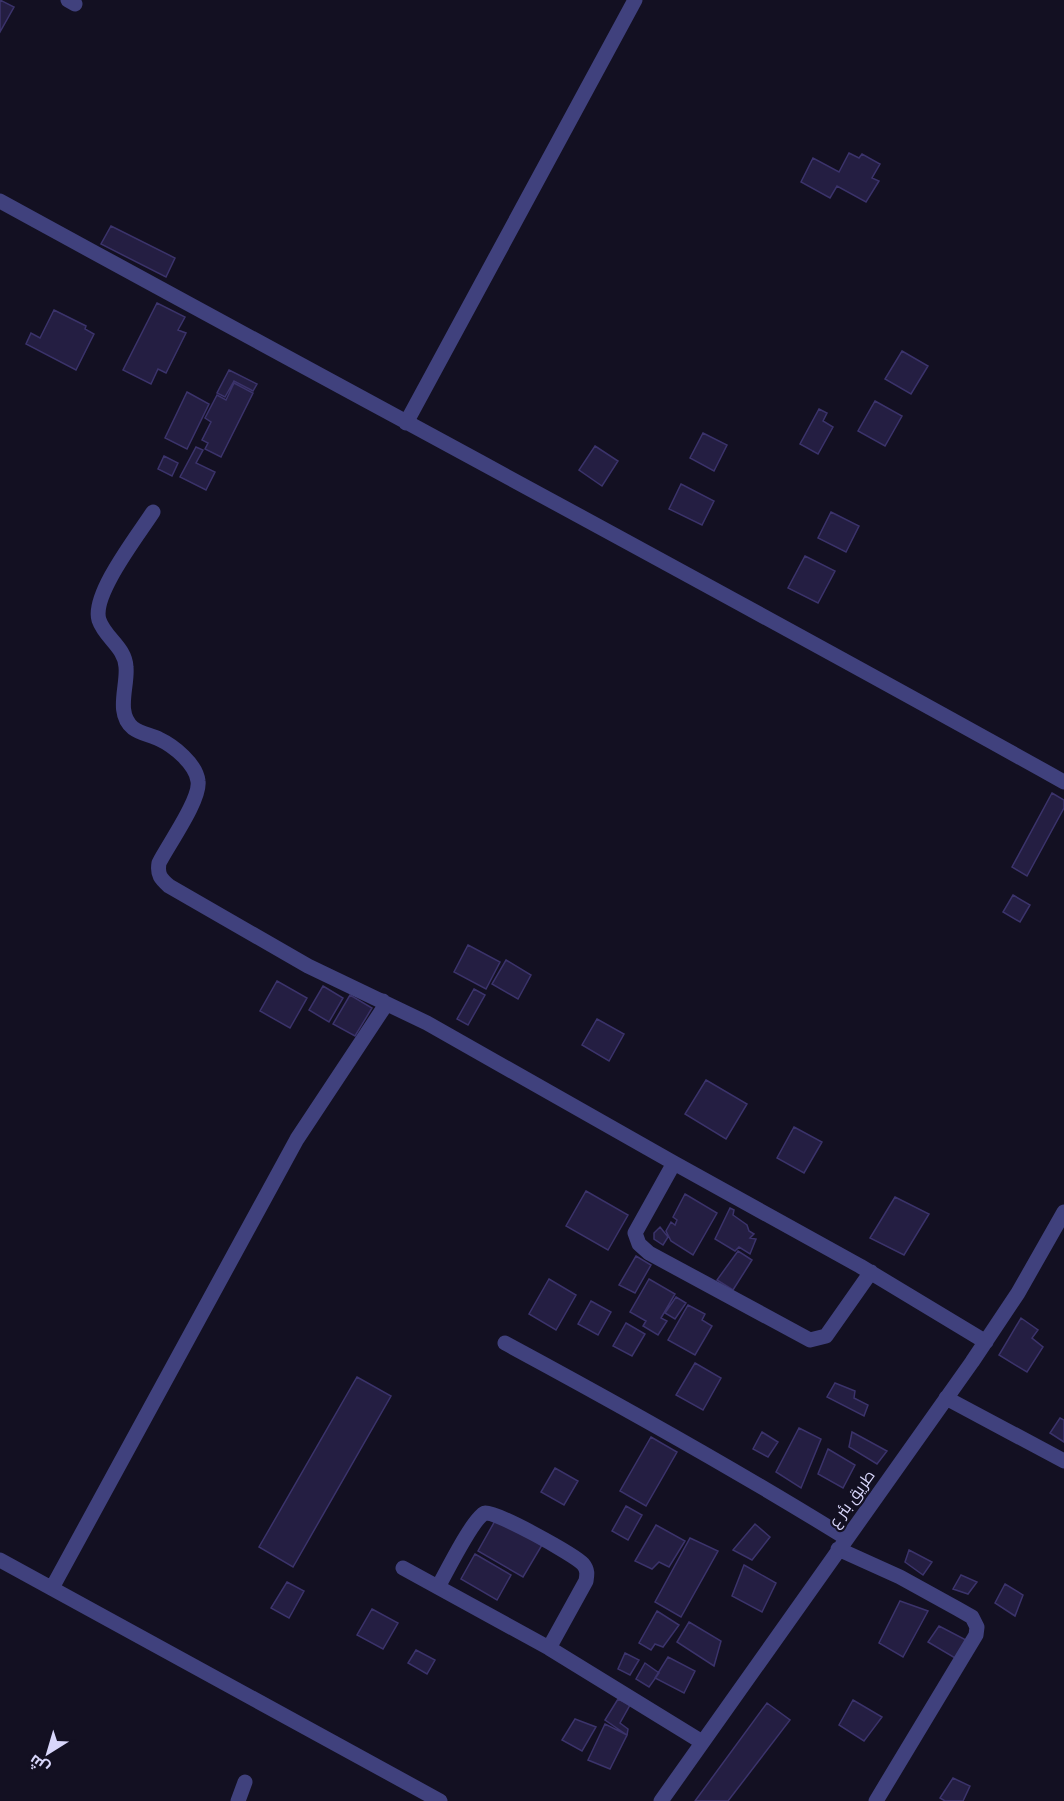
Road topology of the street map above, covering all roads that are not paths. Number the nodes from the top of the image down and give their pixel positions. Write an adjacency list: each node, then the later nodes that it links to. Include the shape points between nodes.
1 (634, 0): 3 (street)
2 (0, 201): 3 (street)
3 (406, 423): 5 (street, via 818,644)
4 (153, 512): 6 (street, via 108,581 98,611 106,633 123,654 123,698 128,721 179,753 198,780 196,797 159,863 160,879 308,966)
5 (1064, 782)
6 (383, 1001): 7 (street); 18 (street, via 383,1009 297,1139)
7 (675, 1163): 9 (street); 9 (street, via 635,1233 639,1244 649,1253 810,1340 826,1336)
8 (1064, 1212): 10 (street, طريق بئر ع)
9 (871, 1272): 10 (street)
10 (986, 1342): 12 (street, طريق بئر ع)
11 (505, 1343): 14 (street, via 770,1490)
12 (946, 1398): 13 (street); 14 (street, طريق بئر ع)
13 (1064, 1461)
14 (842, 1544): 20 (street, طريق بئر ع); 25 (street, via 972,1617 977,1627 976,1635)
15 (0, 1560): 18 (street)
16 (404, 1568): 17 (street)
17 (438, 1587): 19 (street); 19 (street, via 471,1528 484,1514 496,1514 528,1531 573,1557 587,1572 586,1581)
18 (52, 1588): 23 (street)
19 (549, 1648): 20 (street)
20 (702, 1742): 24 (street, طريق بئر ع)
21 (245, 1782): 22 (street)
22 (238, 1801)
23 (440, 1801)
24 (661, 1801)
25 (876, 1801)

